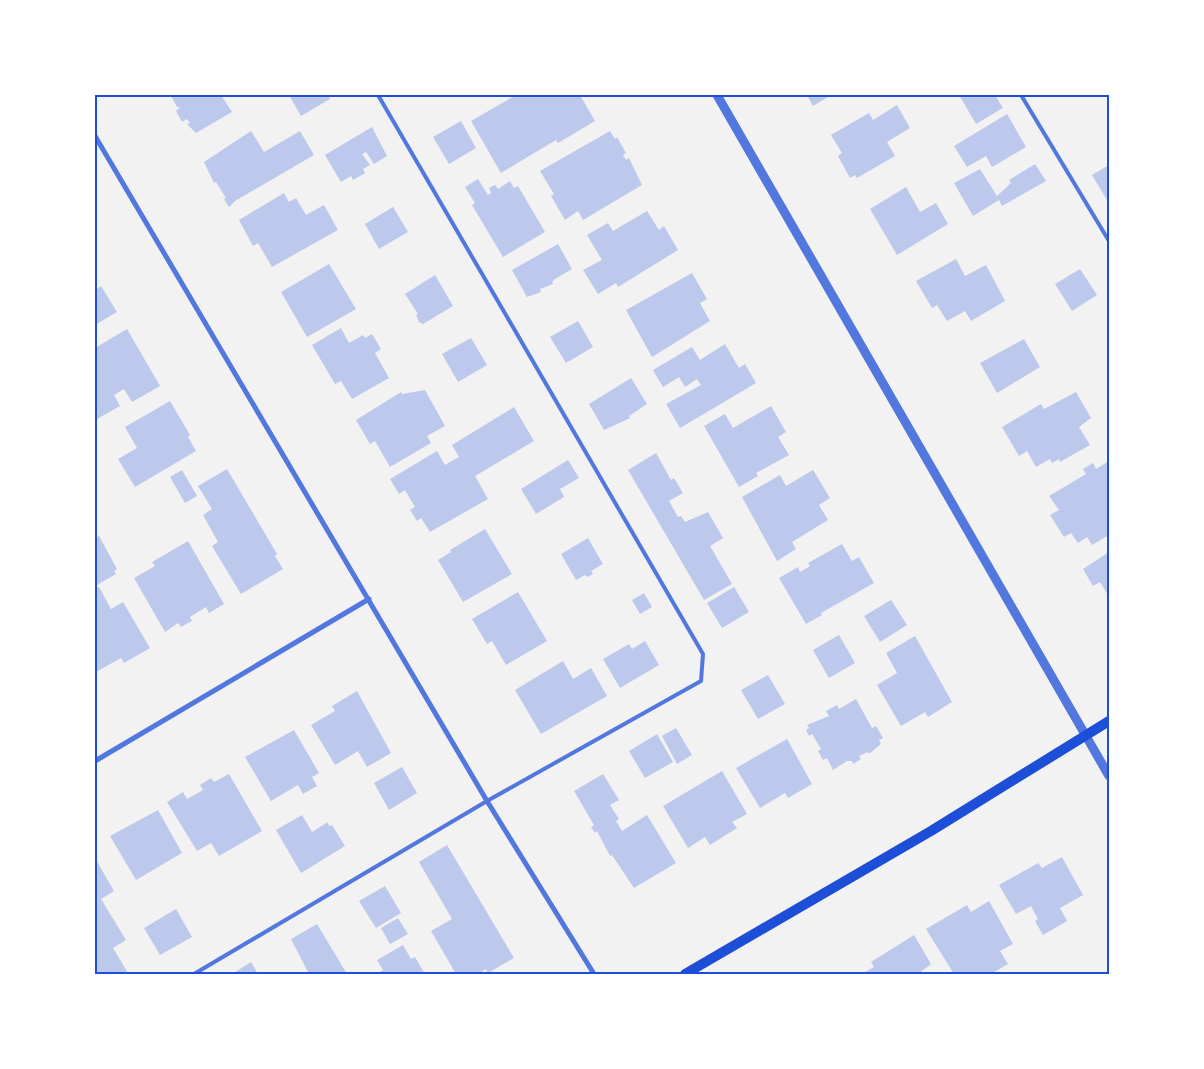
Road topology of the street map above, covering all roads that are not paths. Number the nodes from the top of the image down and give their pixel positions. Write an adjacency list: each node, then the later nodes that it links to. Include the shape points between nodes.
1 (378, 95): 11 (lane, via 703,654 701,681)
2 (717, 95): 8 (street)
3 (1021, 95): 5 (lane)
4 (95, 136): 6 (street)
5 (1109, 241)
6 (369, 599): 9 (street); 11 (street)
7 (1109, 722): 8 (main road)
8 (1085, 735): 10 (street); 14 (main road, via 931,832)
9 (95, 761)
10 (1109, 776)
11 (486, 801): 12 (lane); 13 (street)
12 (194, 974)
13 (594, 974)
14 (685, 974)

